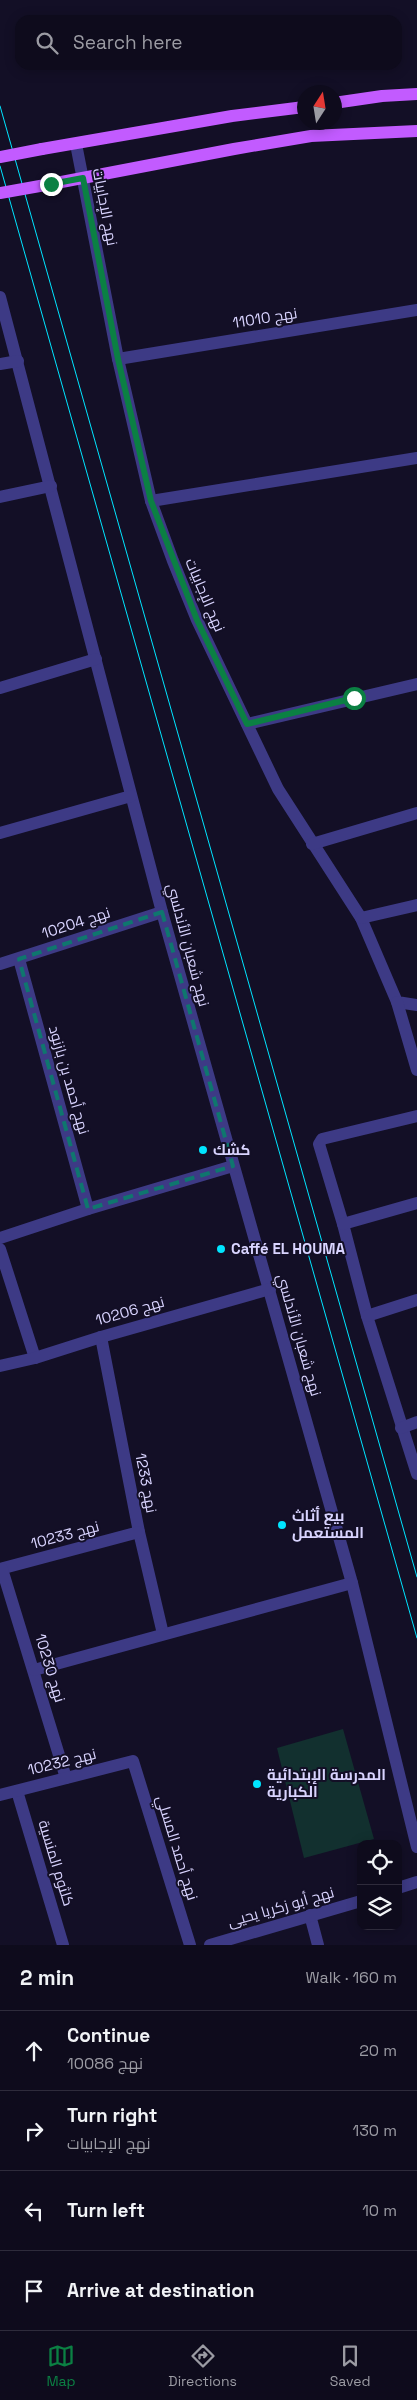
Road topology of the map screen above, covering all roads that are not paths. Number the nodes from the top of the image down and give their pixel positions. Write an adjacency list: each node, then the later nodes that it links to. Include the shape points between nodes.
1 (417, 94): 2 (main road)
2 (342, 102)
3 (297, 108): 5 (main road)
4 (417, 131): 7 (main road, via 311,136)
5 (76, 144): 6 (main road, bridge); 7 (street, نهج الإجابيات)
6 (0, 157)
7 (83, 178): 8 (main road, bridge); 11 (street, نهج الإجابيات)
8 (0, 193)
9 (0, 297): 12 (street, نهج شعبان الأندلسي)
10 (417, 310): 11 (street, نهج 11010)
11 (118, 359): 17 (street, نهج الإجابيات)
12 (18, 361): 13 (street); 15 (street, نهج شعبان الأندلسي)
13 (0, 364)
14 (417, 458): 17 (street)
15 (50, 486): 16 (street); 18 (street, نهج شعبان الأندلسي)
16 (0, 497)
17 (151, 501): 21 (street, نهج الإجابيات, via 197,620)
18 (96, 659): 20 (street); 22 (street, نهج شعبان الأندلسي)
19 (417, 684): 21 (street)
20 (0, 688)
21 (247, 724): 25 (street, نهج الإجابيات, via 278,790)
22 (131, 796): 24 (street); 27 (street, نهج شعبان الأندلسي)
23 (417, 813): 25 (street)
24 (0, 833)
25 (312, 844): 28 (street, نهج الإجابيات)
26 (417, 905): 28 (street)
27 (162, 912): 29 (street, نهج 10204); 35 (street, نهج شعبان الأندلسي)
28 (360, 918): 31 (street, نهج الإجابيات)
29 (19, 959): 30 (street, نهج 10204); 37 (street, نهج أحمد بن بازنود)
30 (0, 964)
31 (397, 1002): 32 (street); 33 (street, نهج الإجابيات)
32 (417, 1005)
33 (417, 1070)
34 (417, 1116): 38 (street, via 322,1139 319,1149)
35 (233, 1166): 37 (street); 41 (street, نهج شعبان الأندلسي)
36 (417, 1203): 38 (street)
37 (88, 1209): 39 (street)
38 (343, 1224): 43 (street)
39 (0, 1238)
40 (0, 1249): 45 (street)
41 (270, 1289): 44 (street, نهج 10206); 52 (street, نهج شعبان الأندلسي)
42 (417, 1300): 43 (street)
43 (367, 1316): 48 (street)
44 (101, 1336): 45 (street, نهج 10206); 50 (street, نهج 1233)
45 (35, 1358): 46 (street, نهج 10206)
46 (0, 1366)
47 (417, 1422): 48 (street)
48 (401, 1428): 49 (street)
49 (417, 1474)
50 (139, 1532): 51 (street, نهج 10233); 53 (street, نهج 1233)
51 (1, 1569): 54 (street, نهج 10230)
52 (352, 1583): 53 (street); 59 (street, نهج شعبان الأندلسي)
53 (163, 1634): 54 (street)
54 (34, 1670): 56 (street, نهج 10230)
55 (133, 1761): 56 (street, نهج 10232); 65 (street, نهج أحمد المسلي)
56 (66, 1778): 57 (street, نهج 10232)
57 (17, 1791): 58 (street, نهج 10232); 64 (street, كلثوم المنسية)
58 (0, 1795)
59 (417, 1847)
60 (417, 1882): 61 (street)
61 (402, 1887)
62 (357, 1902): 63 (street, نهج أبو زكريا يحيى)
63 (310, 1915): 66 (street, نهج أبو زكريا يحيى); 67 (street)
64 (63, 1945)
65 (190, 1945)
66 (210, 1945)
67 (318, 1945)

